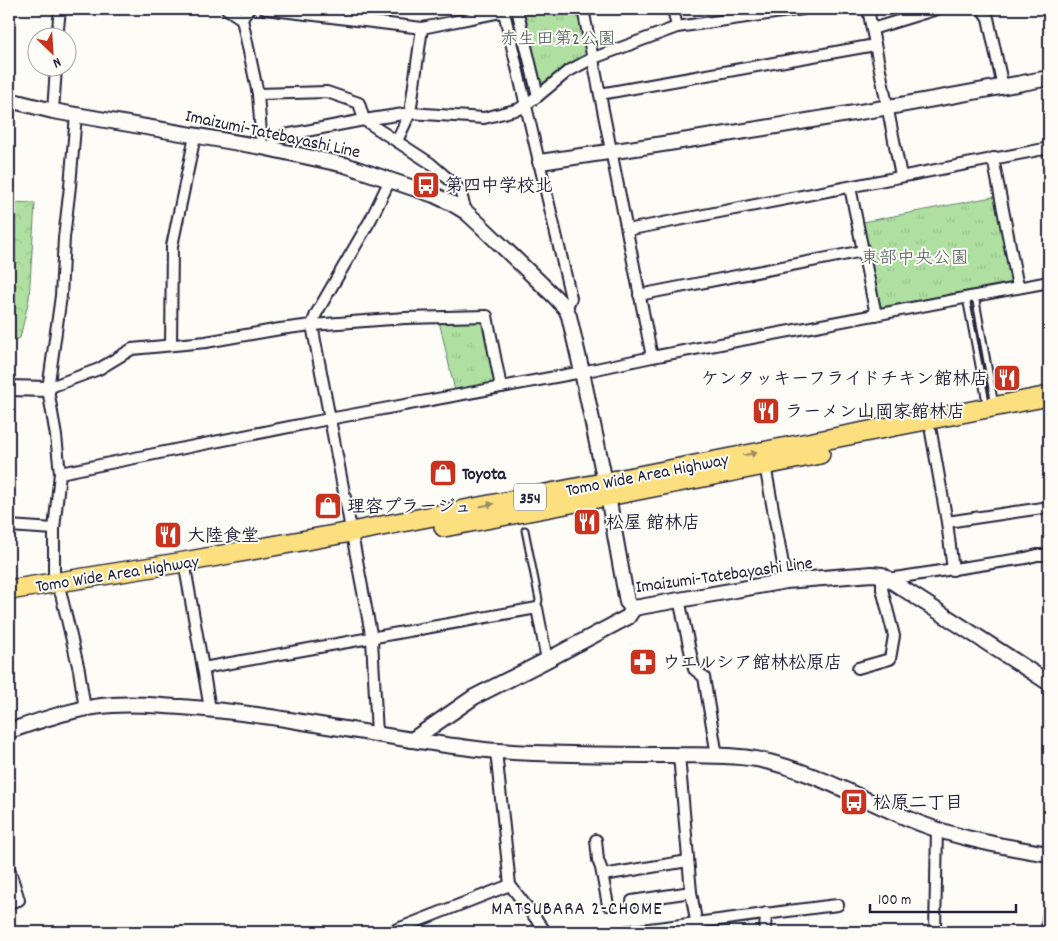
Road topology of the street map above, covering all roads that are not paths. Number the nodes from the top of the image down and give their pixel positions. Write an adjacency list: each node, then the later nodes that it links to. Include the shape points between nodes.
1 (60, 9): 15 (street)
2 (227, 9): 13 (street)
3 (248, 9): 13 (street)
4 (265, 9): 16 (street)
5 (516, 9): 12 (street); 25 (street)
6 (583, 9): 19 (street)
7 (673, 9): 14 (street)
8 (803, 9): 14 (street)
9 (868, 9): 17 (street)
10 (938, 9): 17 (street)
11 (982, 9): 22 (street, via 988,18)
12 (504, 12): 16 (street); 27 (street)
13 (242, 19): 23 (street)
14 (677, 27): 19 (street)
15 (58, 28)
16 (422, 28): 30 (street)
17 (872, 29): 18 (street)
18 (875, 45): 24 (street); 28 (street)
19 (593, 58): 24 (street); 25 (street, via 567,72)
20 (55, 78): 29 (street)
21 (1049, 78): 22 (street)
22 (1003, 87): 28 (street)
23 (258, 94): 32 (street, via 327,92 358,103); 35 (street)
24 (600, 94): 37 (street)
25 (538, 96): 27 (street)
26 (9, 100): 29 (street, Imaizumi-Tatebayashi Line)
27 (526, 103): 30 (street, via 519,109 484,118); 39 (street)
28 (888, 108): 37 (street); 40 (street)
29 (53, 111): 31 (street, Imaizumi-Tatebayashi Line)
30 (410, 114): 32 (street); 34 (street)
31 (76, 115): 33 (street, Imaizumi-Tatebayashi Line); 58 (street, via 61,296)
32 (364, 120): 34 (street); 35 (street, via 285,135)
33 (195, 136): 35 (street, Imaizumi-Tatebayashi Line); 53 (street, via 172,246)
34 (397, 141): 43 (street, via 453,182 460,190)
35 (266, 148): 41 (street, Imaizumi-Tatebayashi Line, via 345,165)
36 (1049, 148): 38 (street)
37 (612, 152): 39 (street); 44 (street)
38 (993, 158): 40 (street); 47 (street)
39 (540, 162): 50 (street, via 571,298)
40 (901, 176): 42 (street)
41 (390, 180): 43 (street, Imaizumi-Tatebayashi Line, via 434,195); 52 (street)
42 (850, 187): 44 (street); 45 (street)
43 (466, 212): 50 (street, Imaizumi-Tatebayashi Line)
44 (627, 230): 48 (street)
45 (863, 251): 48 (street); 51 (street)
46 (1049, 282): 47 (street)
47 (1018, 287): 49 (street)
48 (640, 295): 54 (street)
49 (970, 296): 51 (street); 60 (lane, via 967,303 986,402); 60 (lane, via 976,301 994,400)
50 (566, 309): 55 (street, Imaizumi-Tatebayashi Line)
51 (876, 315): 54 (street)
52 (312, 325): 53 (street); 56 (street, via 487,316); 62 (street)
53 (171, 345): 58 (street, via 132,349 99,369)
54 (652, 357): 55 (street)
55 (582, 372): 56 (street); 66 (street, Imaizumi-Tatebayashi Line)
56 (501, 386): 62 (street)
57 (9, 388): 58 (street)
58 (48, 389): 65 (street)
59 (1049, 396): 60 (highway, Tomo Wide Area Highway / 354)
60 (991, 407): 66 (highway, Tomo Wide Area Highway / 354, one-way to 60)
61 (1049, 409): 63 (highway, Tomo Wide Area Highway / 354)
62 (329, 419): 65 (street); 72 (street)
63 (931, 432): 64 (highway, Tomo Wide Area Highway / 354); 68 (street)
64 (765, 465): 66 (highway, Tomo Wide Area Highway / 354); 77 (street)
65 (60, 473): 70 (street)
66 (606, 489): 72 (highway, Tomo Wide Area Highway / 354); 83 (street, Imaizumi-Tatebayashi Line, via 627,602)
67 (1049, 507): 68 (street)
68 (947, 522): 75 (street)
69 (9, 526): 70 (street)
70 (54, 529): 78 (street, via 54,572)
71 (524, 530): 82 (lane, via 539,600)
72 (352, 538): 74 (highway, Tomo Wide Area Highway / 354); 84 (street)
73 (1049, 555): 75 (street)
74 (185, 568): 78 (highway, Tomo Wide Area Highway / 354); 86 (street)
75 (954, 570): 76 (street)
76 (885, 577): 77 (street, Imaizumi-Tatebayashi Line, via 872,574); 87 (street, via 882,589 894,636 890,659); 88 (street)
77 (786, 581): 80 (street, Imaizumi-Tatebayashi Line)
78 (58, 589): 79 (highway, Tomo Wide Area Highway / 354); 81 (highway, Tomo Wide Area Highway / 354); 89 (street)
79 (9, 590)
80 (679, 599): 83 (street, Imaizumi-Tatebayashi Line); 96 (street, via 694,669 704,677)
81 (9, 602)
82 (537, 608): 84 (street); 85 (street)
83 (634, 608): 85 (street, via 628,616)
84 (372, 639): 86 (street); 92 (street)
85 (547, 660): 93 (street, via 474,697)
86 (203, 668): 90 (street)
87 (858, 668)
88 (1049, 683)
89 (86, 709): 90 (street, via 137,704); 91 (street)
90 (210, 709): 92 (street)
91 (9, 731)
92 (377, 734): 93 (street)
93 (412, 740): 94 (street)
94 (496, 751): 95 (street); 103 (street)
95 (679, 756): 96 (street); 100 (street)
96 (717, 756): 97 (street, via 787,766)
97 (937, 830): 99 (street); 116 (street)
98 (596, 840): 102 (street)
99 (1049, 854)
100 (688, 861): 102 (street); 104 (street)
101 (9, 868): 106 (street, via 19,900)
102 (602, 875): 107 (street)
103 (510, 886): 112 (street); 113 (street)
104 (691, 892): 105 (street); 111 (street)
105 (632, 901)
106 (9, 903)
107 (608, 905)
108 (838, 905): 109 (street)
109 (766, 913): 111 (street); 115 (street)
110 (1049, 916): 117 (lane, via 1046,916)
111 (697, 928): 114 (street)
112 (390, 932)
113 (546, 932)
114 (624, 932)
115 (766, 932)
116 (935, 932)
117 (1044, 932)

